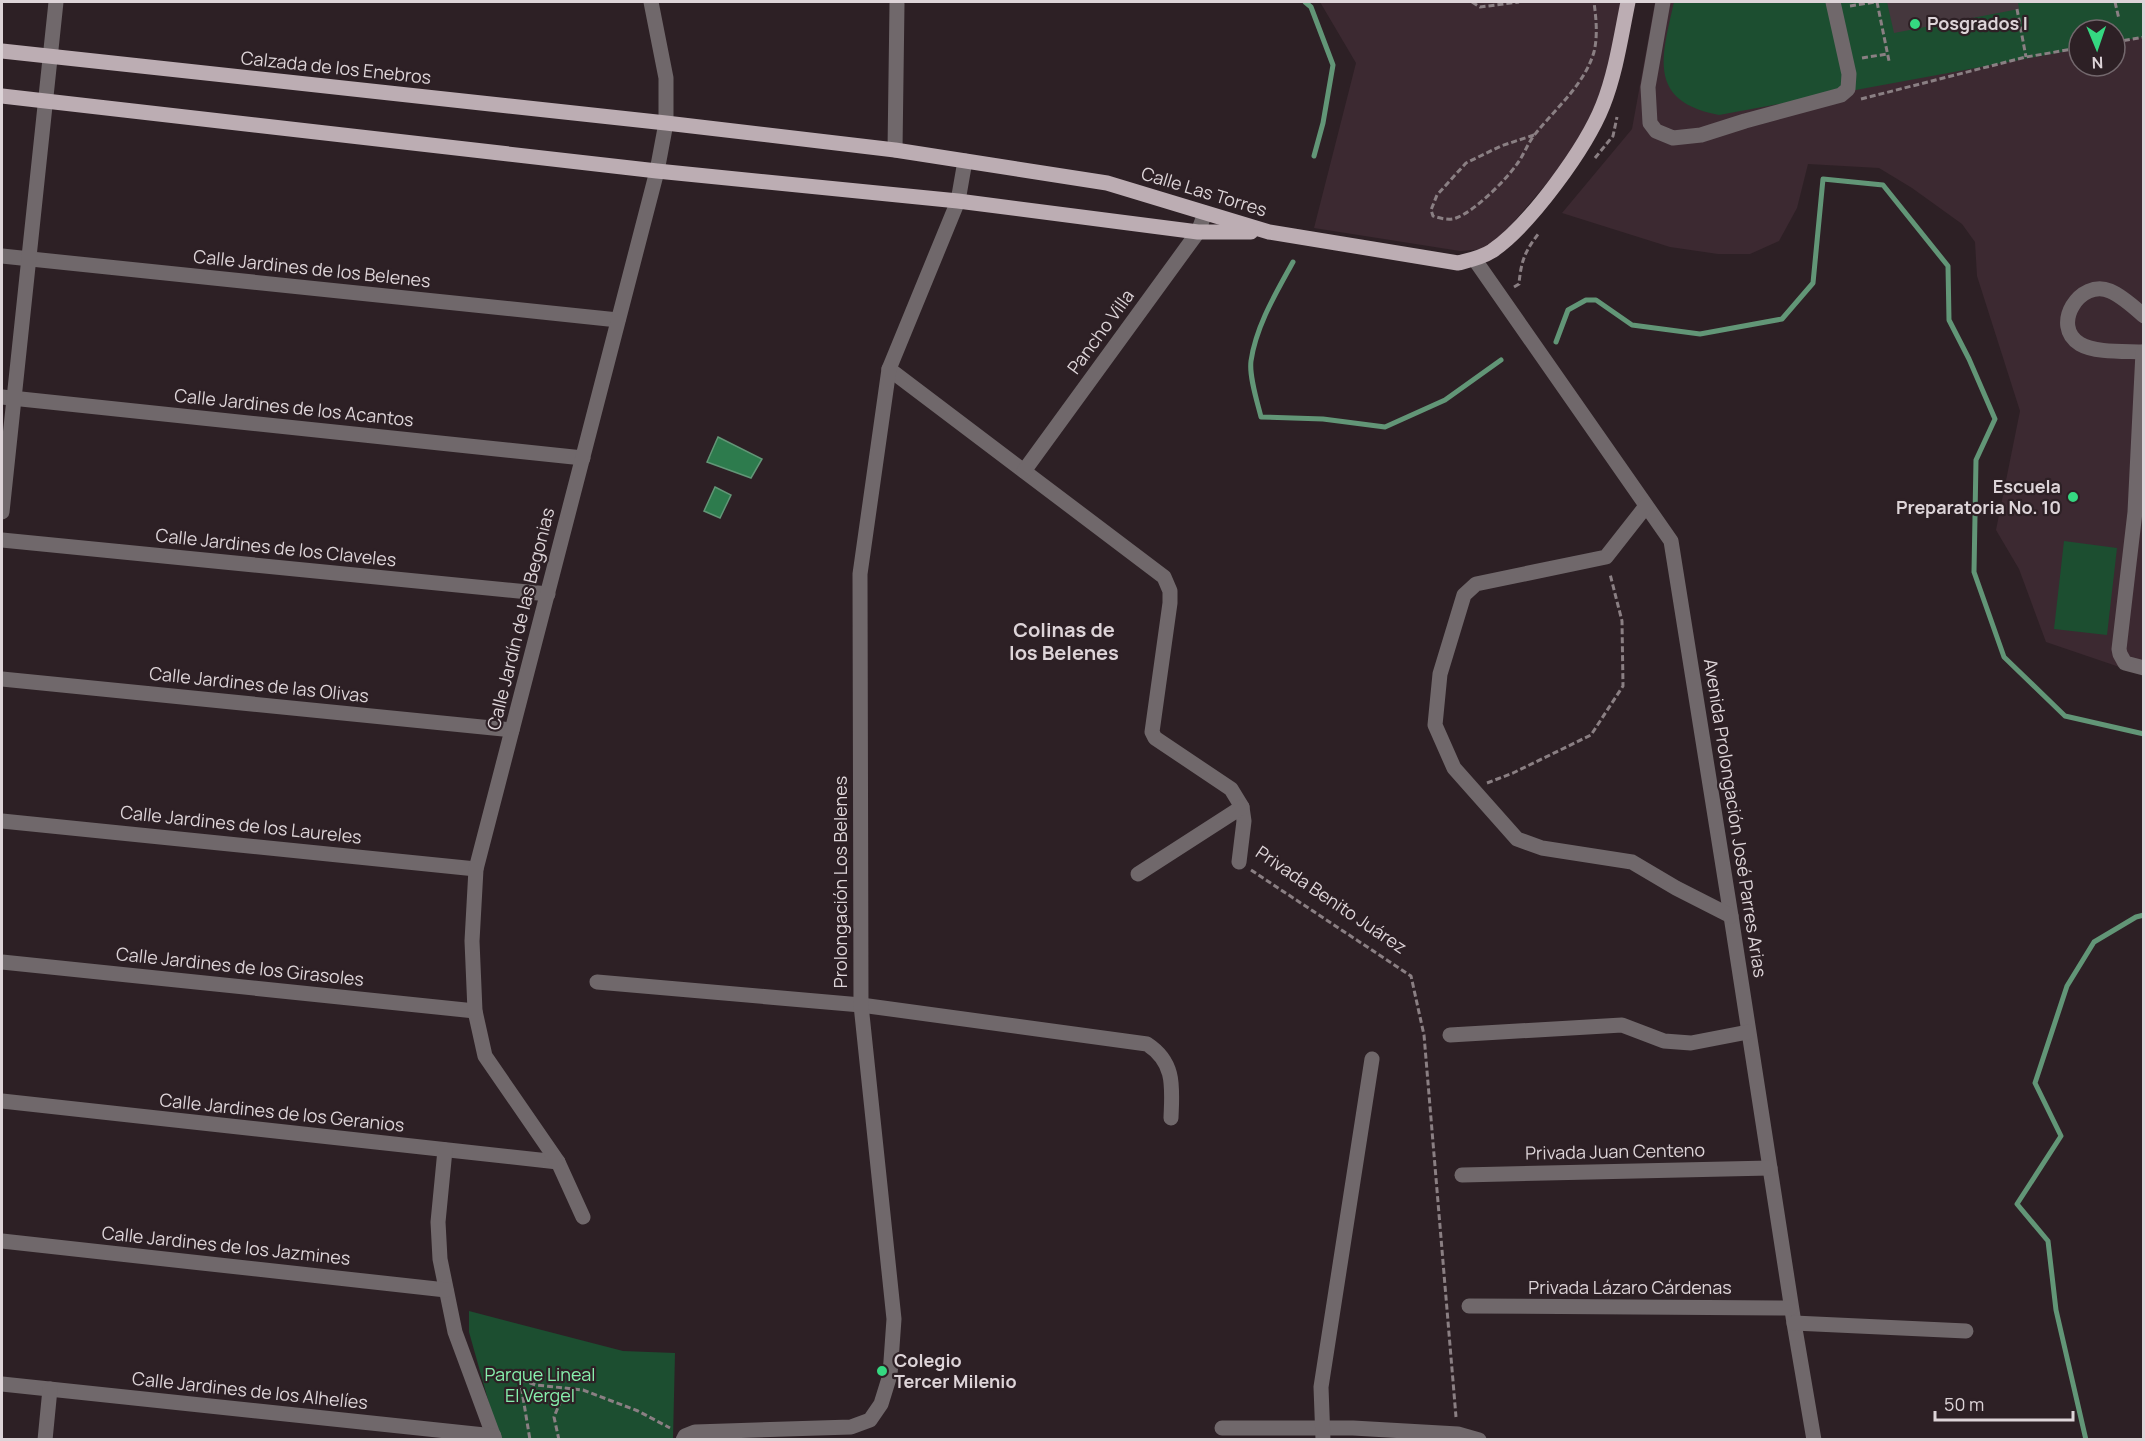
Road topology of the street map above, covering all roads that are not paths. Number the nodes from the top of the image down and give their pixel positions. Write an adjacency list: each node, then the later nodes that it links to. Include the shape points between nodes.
1 (56, 2): 8 (street)
2 (1628, 2): 21 (main road, via 1614,71 1589,133 1539,204 1509,237)
3 (1663, 2): 6 (street, via 1648,87 1650,123 1656,131 1673,138 1701,135 1841,95 1848,89 1849,74)
4 (897, 4): 12 (street)
5 (652, 6): 11 (street, Calle Jardín de las Begonias, via 666,78)
6 (1834, 6)
7 (2, 51): 8 (main road, Calzada de los Enebros)
8 (51, 55): 10 (street); 11 (main road, Calzada de los Enebros)
9 (2, 96): 10 (main road)
10 (45, 101): 14 (main road); 20 (street)
11 (666, 123): 12 (main road, Calle Las Torres); 14 (street, Calle Jardín de las Begonias)
12 (896, 150): 13 (main road, Calle Las Torres)
13 (965, 161): 15 (street, Prolongación Los Belenes); 16 (main road, Calle Las Torres, via 1107,183)
14 (657, 171): 15 (main road, Calle Las Torres); 23 (street, Calle Jardín de las Begonias)
15 (958, 201): 17 (main road, Calle Las Torres); 25 (street, Prolongación Los Belenes)
16 (1205, 213): 17 (street, Pancho Villa); 18 (main road, Calle Las Torres)
17 (1198, 232): 18 (main road, Calle Las Torres); 28 (street, Pancho Villa)
18 (1269, 232): 21 (main road, via 1441,261)
19 (2, 256): 20 (street, Calle Jardines de los Belenes)
20 (29, 259): 23 (street, Calle Jardines de los Belenes); 26 (street)
21 (1475, 260): 29 (street, Avenida Prolongación José Parres Arias)
22 (2144, 316): 24 (street, via 2111,291 2093,289 2078,297 2067,321 2071,336 2080,344 2095,349)
23 (618, 320): 27 (street, Calle Jardín de las Begonias)
24 (2143, 352): 33 (street, via 2135,512 2119,649 2125,663)
25 (889, 369): 28 (street); 44 (street, Prolongación Los Belenes, via 860,574)
26 (8, 398): 27 (street, Calle Jardines de los Acantos); 30 (street)
27 (583, 458): 32 (street, Calle Jardín de las Begonias)
28 (1024, 471): 36 (street, via 1164,577 1170,603 1152,732 1155,738 1232,789)
29 (1646, 506): 41 (street, Avenida Prolongación José Parres Arias, via 1671,541); 41 (street, via 1606,557 1476,584 1464,594 1440,674 1436,725 1454,768 1517,839 1542,848 1632,862)
30 (2, 512)
31 (2, 540): 32 (street, Calle Jardines de los Claveles)
32 (548, 594): 35 (street, Calle Jardín de las Begonias)
33 (2144, 668)
34 (2, 679): 35 (street, Calle Jardines de las Olivas)
35 (512, 730): 39 (street, Calle Jardín de las Begonias)
36 (1242, 807): 38 (street, Privada Benito Juárez); 40 (street)
37 (2, 821): 39 (street, Calle Jardines de los Laureles)
38 (1239, 862)
39 (476, 869): 45 (street, Calle Jardín de las Begonias, via 472,941)
40 (1138, 874)
41 (1731, 916): 46 (street, Avenida Prolongación José Parres Arias)
42 (2, 962): 45 (street, Calle Jardines de los Girasoles)
43 (597, 982): 44 (street)
44 (861, 1005): 50 (street, via 1147,1044 1157,1051 1172,1078); 66 (street, Prolongación Los Belenes, via 894,1319 890,1375 881,1404 870,1420 851,1427 695,1432)
45 (475, 1011): 52 (street, Calle Jardín de las Begonias, via 485,1056)
46 (1748, 1032): 47 (street, via 1691,1042 1664,1041 1622,1025); 53 (street, Avenida Prolongación José Parres Arias)
47 (1450, 1035)
48 (1372, 1059): 64 (street, via 1321,1387)
49 (2, 1101): 51 (street, Calle Jardines de los Geranios)
50 (1172, 1118)
51 (445, 1150): 52 (street, Calle Jardines de los Geranios); 57 (street, via 438,1222)
52 (558, 1162): 55 (street, Calle Jardín de las Begonias)
53 (1770, 1168): 54 (street, Privada Juan Centeno); 59 (street, Avenida Prolongación José Parres Arias)
54 (1462, 1175)
55 (584, 1217)
56 (2, 1241): 57 (street, Calle Jardines de los Jazmines)
57 (446, 1290): 65 (street, via 455,1332)
58 (1469, 1306): 59 (street, Privada Lázaro Cárdenas)
59 (1792, 1315): 60 (street, Privada Lázaro Cárdenas); 69 (street, Avenida Prolongación José Parres Arias)
60 (1966, 1331)
61 (2, 1384): 62 (street, Calle Jardines de los Alhelíes)
62 (50, 1389): 65 (street, Calle Jardines de los Alhelíes); 67 (street)
63 (1222, 1428): 64 (street)
64 (1322, 1434): 68 (street, via 1458,1434)
65 (494, 1438)
66 (684, 1438)
67 (45, 1440)
68 (1479, 1440)
69 (1814, 1440)

